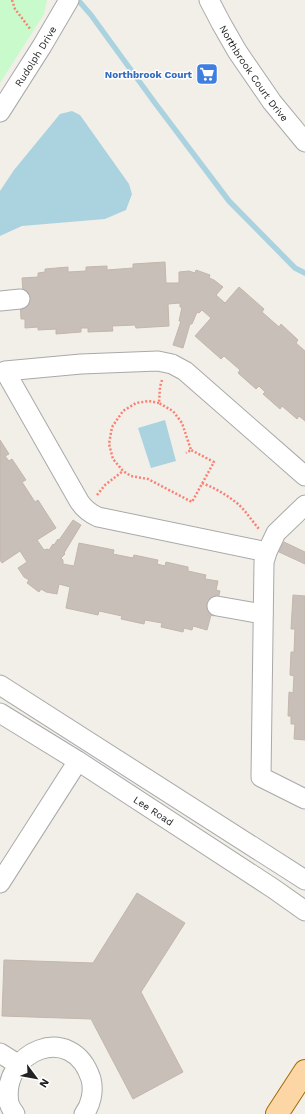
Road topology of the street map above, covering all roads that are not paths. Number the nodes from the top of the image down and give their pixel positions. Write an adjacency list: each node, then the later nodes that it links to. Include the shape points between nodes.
1 (69, 0): 3 (street, Rudolph Drive)
2 (209, 0): 4 (street, Northbrook Court Drive, via 237,51 272,102)
3 (0, 112)
4 (305, 142)
5 (20, 299): 6 (street)
6 (0, 301)
7 (2, 368): 8 (street, via 158,361 169,363 185,371); 10 (street, via 86,510 98,517)
8 (305, 476)
9 (305, 505): 10 (street, via 276,533)
10 (269, 547): 12 (street, via 264,562)
11 (217, 606): 12 (street)
12 (263, 614): 16 (street, via 261,777)
13 (0, 685): 17 (street)
14 (4, 720): 15 (street, Lee Road)
15 (78, 761): 18 (street); 19 (street, Lee Road)
16 (305, 799)
17 (305, 880)
18 (0, 883)
19 (305, 911)
20 (0, 1053): 21 (street)
21 (16, 1063): 23 (street, via 26,1054 39,1048 67,1050 79,1058 87,1069 92,1083); 24 (street, via 9,1076 7,1090 9,1103)
22 (305, 1071): 25 (main road)
23 (88, 1113)
24 (15, 1114)
25 (277, 1114)

